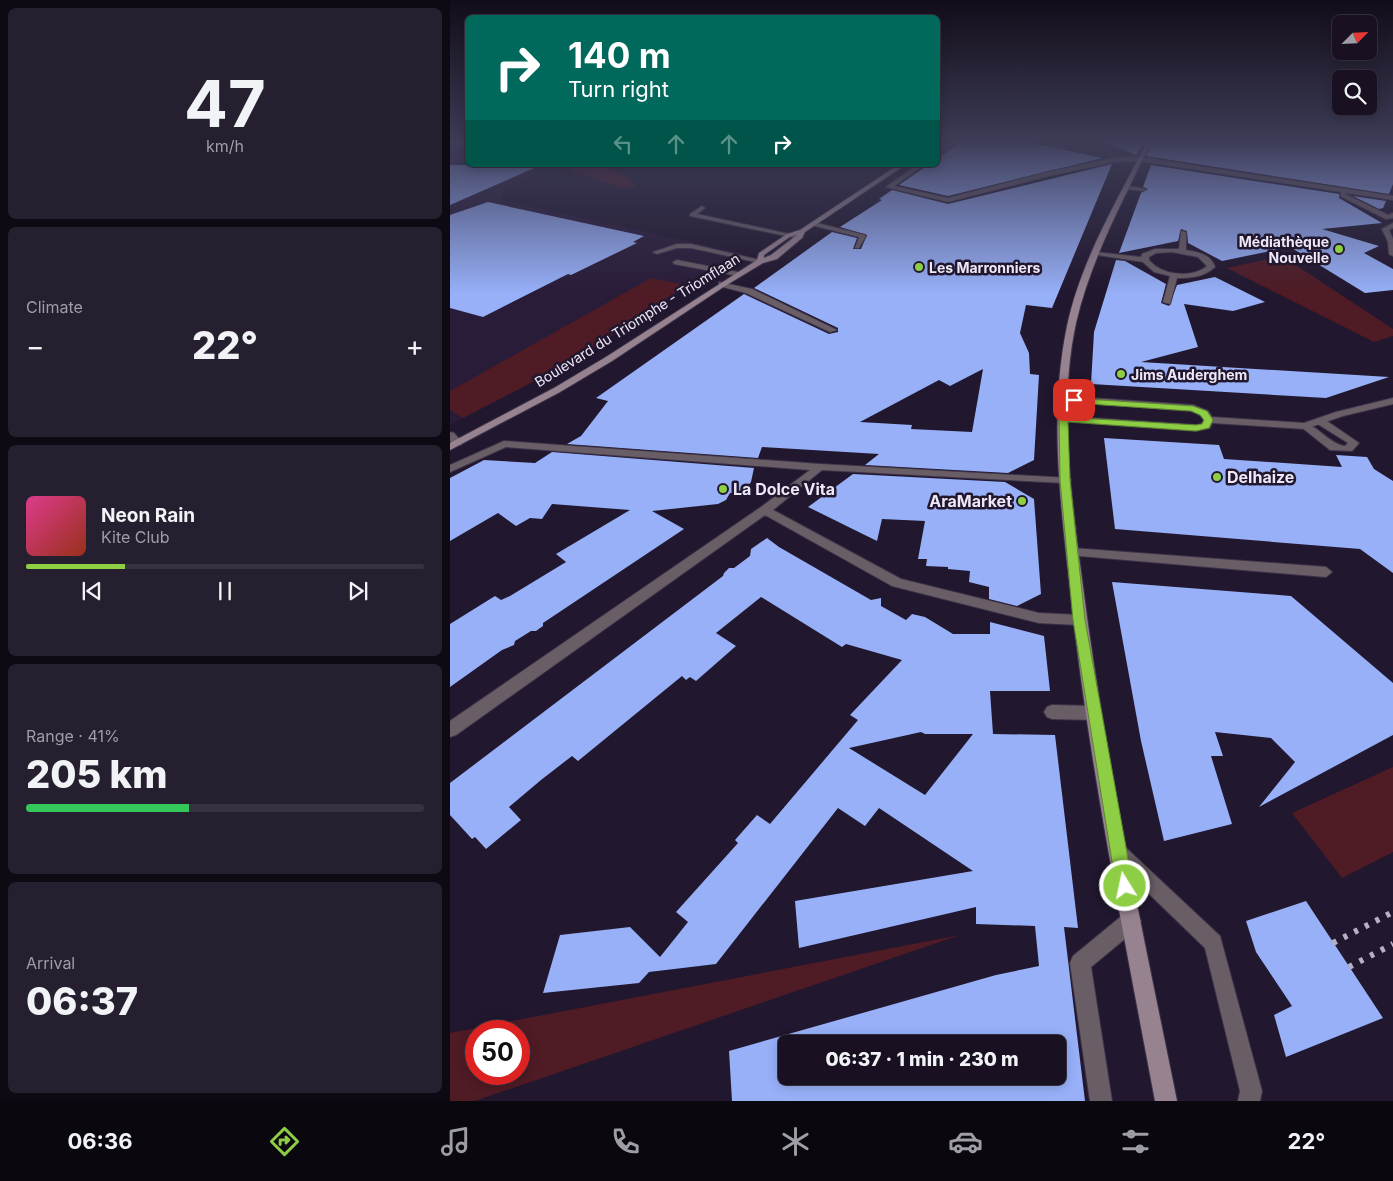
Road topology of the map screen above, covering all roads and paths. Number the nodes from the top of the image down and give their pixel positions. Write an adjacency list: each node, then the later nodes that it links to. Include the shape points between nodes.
1 (862, 191): 10 (main road, Boulevard du Triomphe - Triomflaan)
2 (909, 191): 3 (street, via 948,200)
3 (981, 191)
4 (1124, 191): 18 (main road)
5 (1344, 191): 9 (street, via 1342,195)
6 (1347, 191): 7 (street)
7 (1393, 198)
8 (702, 208): 14 (street, via 692,215)
9 (1391, 218)
10 (813, 224): 13 (main road, Boulevard du Triomphe - Triomflaan); 15 (street, via 863,236)
11 (1393, 225): 19 (street, via 1385,229)
12 (1183, 232): 16 (street)
13 (801, 234): 14 (main road, Boulevard du Triomphe - Triomflaan); 21 (main road, Boulevard du Triomphe - Triomflaan, via 774,257)
14 (788, 235): 21 (main road, Boulevard du Triomphe - Triomflaan, via 761,254)
15 (857, 247)
16 (1182, 251): 20 (street, via 1155,251); 24 (street, via 1206,259 1211,267 1194,275)
17 (658, 252): 21 (street, via 677,246 691,246)
18 (1096, 252): 20 (street); 28 (main road, via 1072,325)
19 (1393, 254)
20 (1145, 258): 24 (street, via 1150,267)
21 (760, 261): 23 (main road, Boulevard du Triomphe - Triomflaan)
22 (677, 262): 23 (street)
23 (738, 274): 25 (main road, Boulevard du Triomphe - Triomflaan)
24 (1174, 274): 26 (street)
25 (722, 284): 27 (street, via 749,291); 34 (main road, Boulevard du Triomphe - Triomflaan, via 557,390)
26 (1167, 302)
27 (833, 330)
28 (1063, 400): 30 (main road); 31 (street, via 1193,408 1204,413)
29 (1393, 401): 32 (street)
30 (1063, 419): 31 (street, via 1196,428 1206,426); 37 (main road)
31 (1209, 420): 33 (street)
32 (1320, 421): 33 (street); 33 (street, via 1354,443 1350,452 1334,448)
33 (1305, 426)
34 (452, 442)
35 (820, 466): 36 (street, via 504,444); 37 (street); 38 (street)
36 (450, 469)
37 (1065, 480): 39 (main road)
38 (765, 510): 41 (street, via 896,584 1039,618); 44 (street)
39 (1072, 552): 40 (street); 41 (main road)
40 (1326, 572)
41 (1079, 620): 43 (main road)
42 (1052, 712): 43 (street)
43 (1094, 713): 45 (main road)
44 (450, 730)
45 (1118, 852): 46 (main road); 49 (street, via 1213,943 1251,1091)
46 (1131, 921): 47 (street, via 1080,963); 48 (main road)
47 (1101, 1101)
48 (1166, 1101)
49 (1249, 1101)

